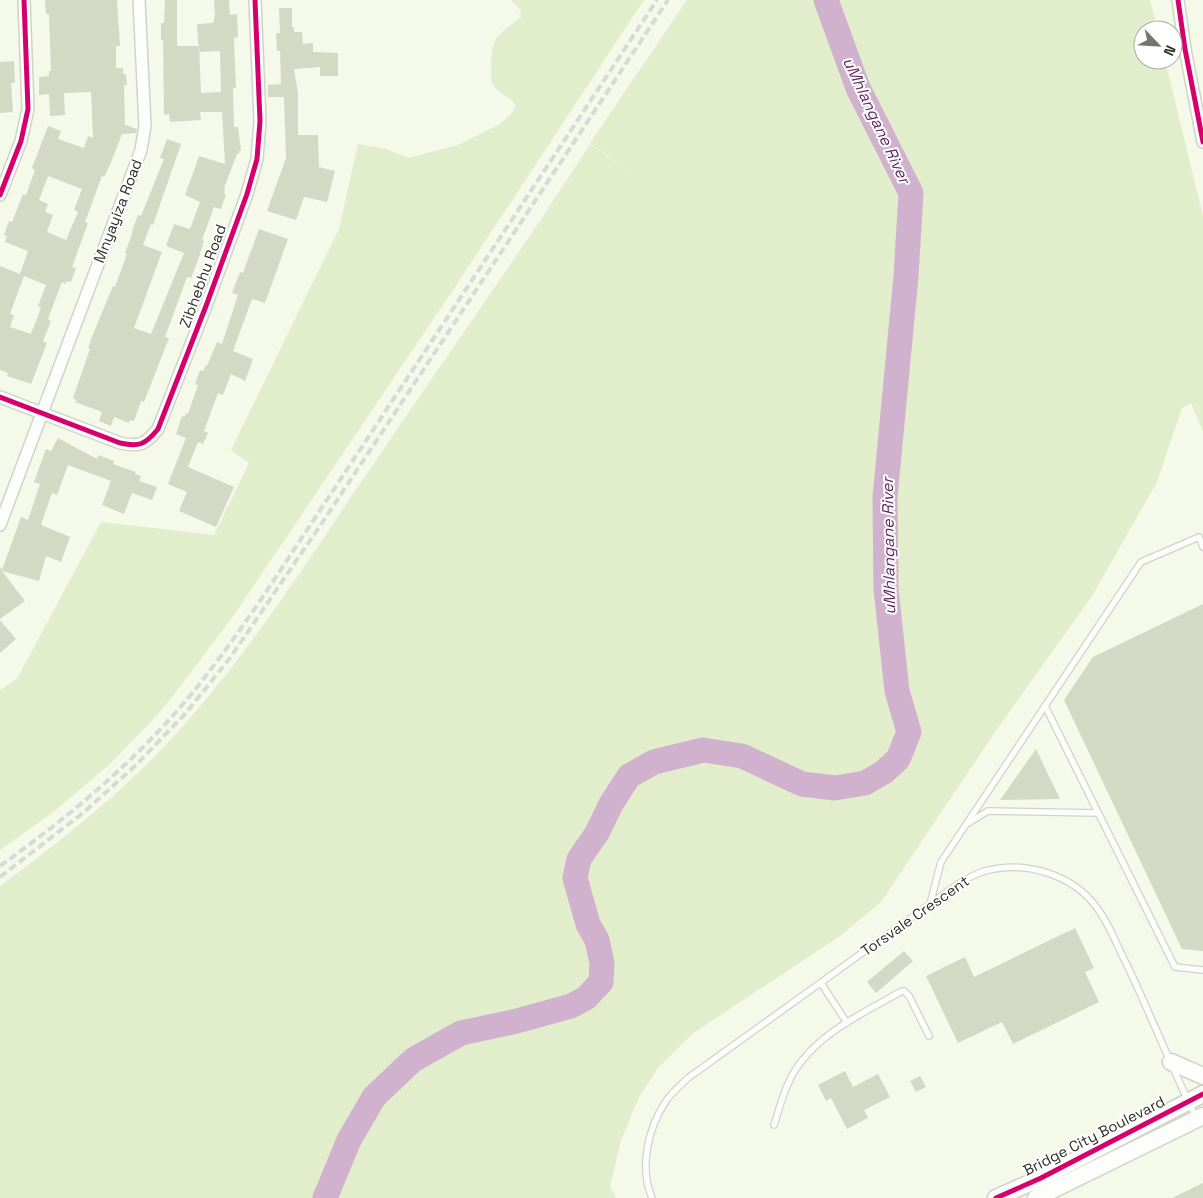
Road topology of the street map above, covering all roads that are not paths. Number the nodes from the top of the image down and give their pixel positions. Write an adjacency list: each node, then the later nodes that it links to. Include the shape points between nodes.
1 (24, 0): 6 (street, via 28,108)
2 (139, 0): 8 (street, Mnyayiza Road, via 145,120 141,150)
3 (255, 0): 8 (street, Zibhebhu Road, via 260,121 257,160 158,429 145,443 134,446)
4 (1178, 0): 5 (street, via 1184,50)
5 (1203, 142)
6 (0, 195)
7 (0, 397): 8 (street)
8 (42, 414): 9 (street, Mnyayiza Road)
9 (0, 525)
10 (1203, 547): 11 (lane, via 1199,537 1141,562)
11 (1045, 706): 12 (lane); 13 (lane)
12 (1098, 813): 13 (lane, via 988,812); 15 (lane, via 1175,967)
13 (966, 824): 14 (lane, via 941,862)
14 (930, 904): 16 (lane, Torsvale Crescent); 19 (lane, Torsvale Crescent, via 972,876 996,868 1037,870 1058,877 1084,893 1106,921)
15 (1203, 970)
16 (821, 983): 17 (lane); 25 (lane, Torsvale Crescent, via 688,1078 667,1099 655,1119 649,1141 646,1166)
17 (847, 1023): 18 (lane, via 904,992); 23 (lane, via 828,1034 794,1071)
18 (929, 1036)
19 (1171, 1062): 20 (street); 21 (lane, Torsvale Crescent)
20 (1203, 1076)
21 (1196, 1098): 22 (lane, Torsvale Crescent); 24 (street, Bridge City Boulevard)
22 (1200, 1117): 24 (street, Bridge City Boulevard)
23 (774, 1125)
24 (1044, 1191): 26 (street, Bridge City Boulevard)
25 (652, 1198)
26 (996, 1198)

